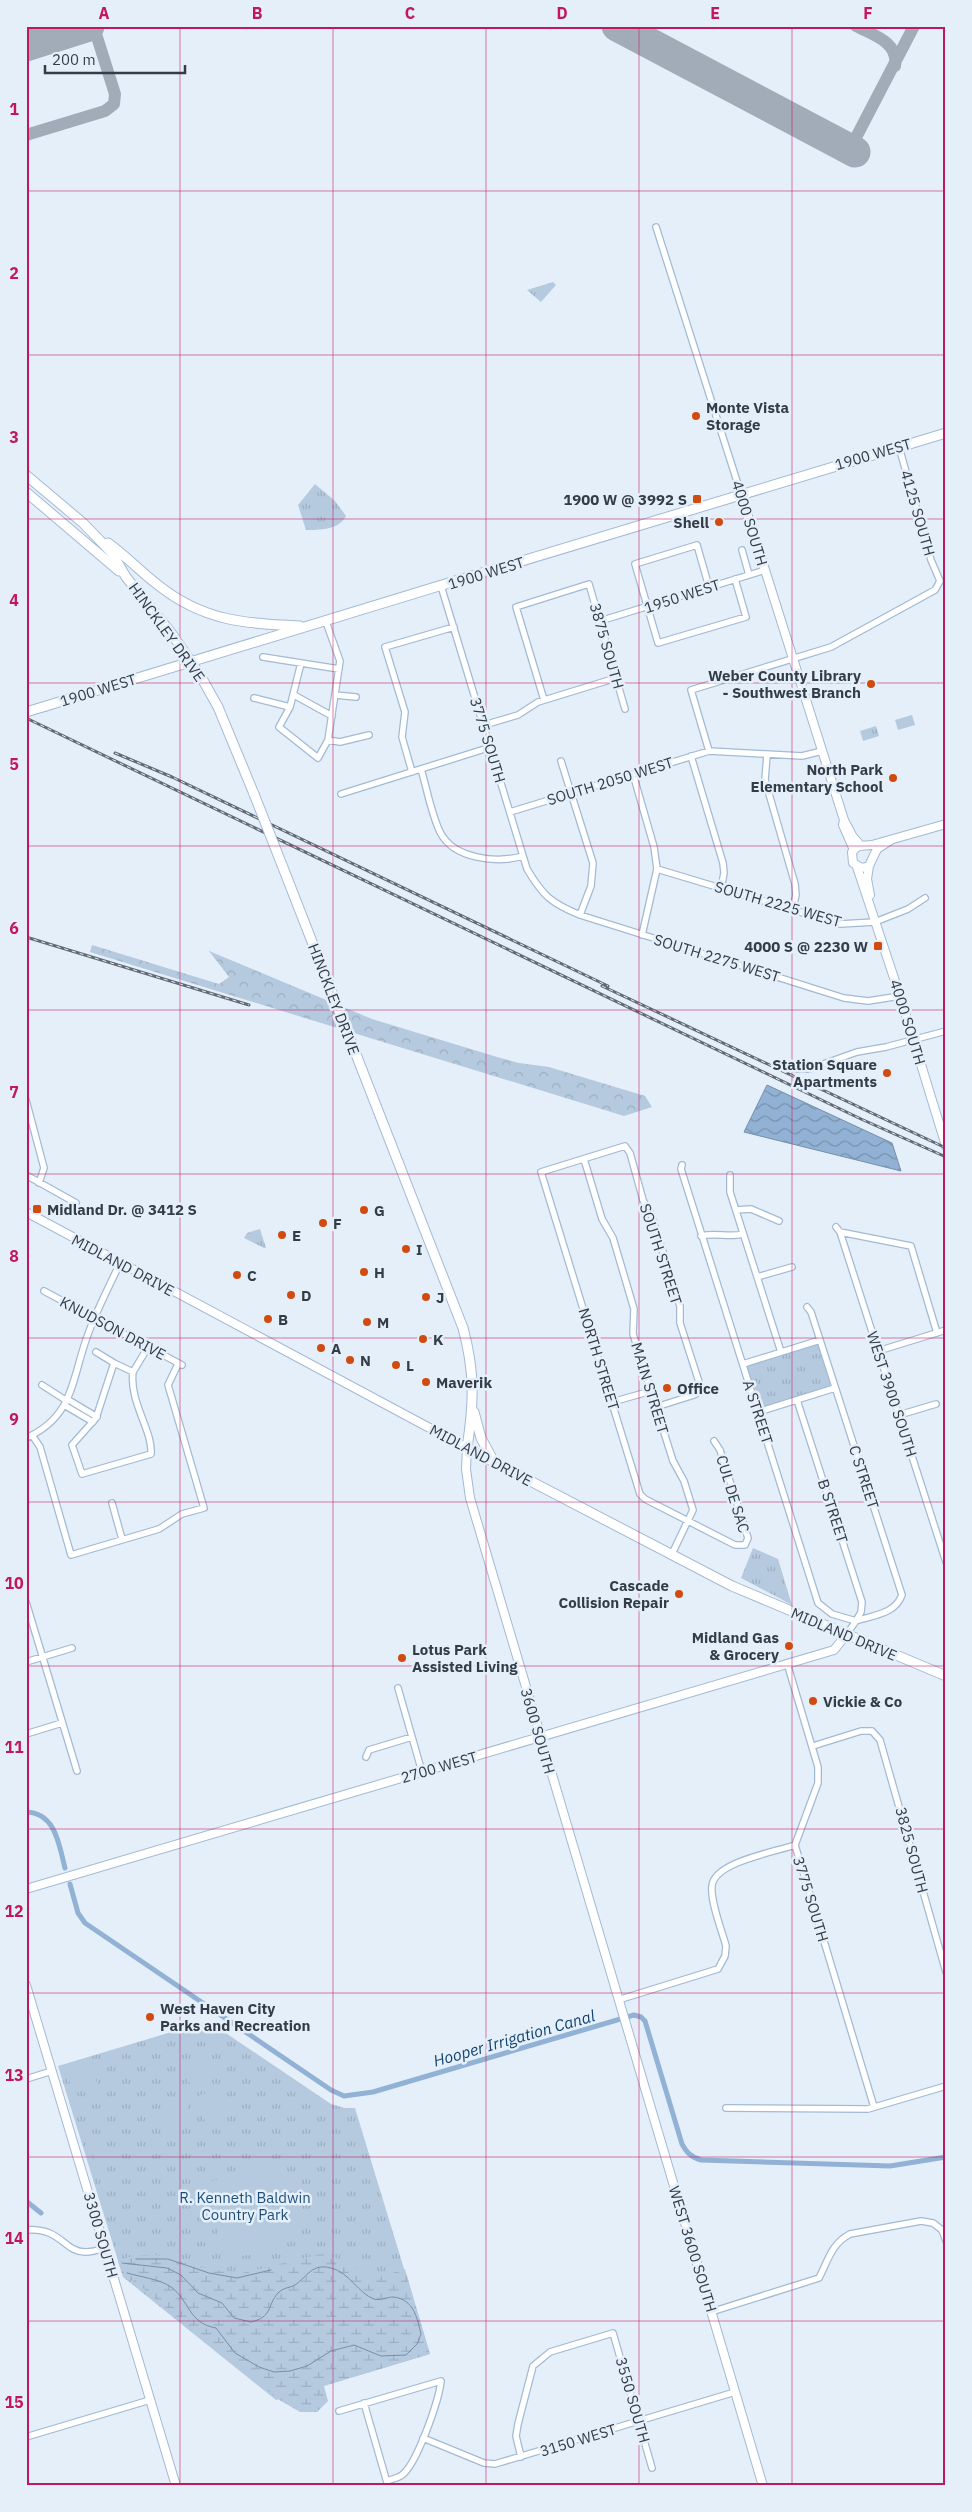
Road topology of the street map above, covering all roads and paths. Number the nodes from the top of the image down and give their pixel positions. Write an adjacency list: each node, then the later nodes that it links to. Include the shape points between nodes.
1 (656, 227): 6 (street, 4000 SOUTH)
2 (946, 433): 3 (main road, 1900 WEST)
3 (898, 447): 6 (main road, 1900 WEST); 21 (street, 4125 SOUTH, via 938,585 928,596 830,647)
4 (26, 476): 7 (main road, HINCKLEY DRIVE)
5 (26, 492): 11 (main road, HINCKLEY DRIVE)
6 (741, 494): 9 (street, 4000 SOUTH); 13 (main road, 1900 WEST)
7 (83, 523): 11 (main road, HINCKLEY DRIVE, via 112,554); 18 (main road, via 159,586 209,615 251,625)
8 (742, 550): 10 (street)
9 (765, 570): 10 (street, 1950 WEST); 21 (street, 4000 SOUTH)
10 (749, 575): 12 (street, 1950 WEST)
11 (126, 577): 22 (main road, HINCKLEY DRIVE)
12 (735, 579): 14 (street, 1950 WEST); 15 (street, via 746,617 658,643)
13 (441, 586): 17 (main road, 1900 WEST); 19 (street, 3775 SOUTH)
14 (709, 587): 15 (street, 1950 WEST); 15 (street, via 697,545 635,564)
15 (649, 607): 16 (street, 1950 WEST)
16 (600, 621): 25 (street, 3875 SOUTH); 30 (street, 3875 SOUTH, via 590,584 516,607)
17 (326, 622): 18 (main road, 1900 WEST); 24 (street, via 340,661)
18 (308, 626): 22 (main road, 1900 WEST)
19 (454, 627): 35 (street, 3775 SOUTH); 45 (street, via 385,647 405,712 402,737)
20 (263, 656): 23 (street)
21 (792, 658): 39 (street, via 692,690); 40 (street, 4000 SOUTH)
22 (190, 662): 33 (main road, 1900 WEST, bridge); 107 (main road, HINCKLEY DRIVE, bridge, via 218,707 254,794 463,1328 470,1354)
23 (301, 663): 24 (street); 26 (street)
24 (339, 669): 27 (street)
25 (616, 678): 30 (street); 32 (street, 3875 SOUTH)
26 (294, 695): 31 (street); 34 (street)
27 (335, 695): 29 (street); 34 (street)
28 (254, 698): 31 (street)
29 (356, 698)
30 (544, 700): 35 (street, via 518,715)
31 (290, 707): 37 (street, via 279,727 318,758)
32 (625, 708)
33 (26, 712)
34 (332, 716): 37 (street)
35 (484, 725): 38 (street, 3775 SOUTH)
36 (368, 734): 37 (street, via 340,742)
37 (328, 740)
38 (491, 747): 44 (street); 49 (street, 3775 SOUTH)
39 (709, 751): 41 (street, SOUTH 2050 WEST); 42 (street, SOUTH 2050 WEST)
40 (822, 751): 41 (street, SOUTH 2050 WEST, via 802,756); 52 (street, 4000 SOUTH, via 844,820)
41 (767, 755): 62 (street, via 765,780 795,884)
42 (691, 756): 46 (street, SOUTH 2050 WEST); 58 (street, via 723,863)
43 (560, 761): 47 (street)
44 (421, 769): 45 (street); 54 (street, via 441,833 455,846 487,859 507,860)
45 (412, 772): 48 (street)
46 (633, 774): 47 (street, SOUTH 2050 WEST); 57 (street)
47 (571, 793): 49 (street, SOUTH 2050 WEST); 63 (street, via 593,863 591,886)
48 (341, 794)
49 (510, 812): 54 (street, 3775 SOUTH)
50 (946, 824): 51 (street)
51 (891, 840): 52 (street); 53 (street)
52 (860, 847): 53 (street); 56 (street, 4000 SOUTH, via 852,860)
53 (873, 855): 55 (street)
54 (523, 856): 59 (street, 3775 SOUTH)
55 (868, 866): 56 (street); 61 (street, 4000 SOUTH)
56 (857, 867): 61 (street, 4000 SOUTH)
57 (657, 869): 58 (street, SOUTH 2225 WEST); 65 (street)
58 (721, 889): 62 (street, SOUTH 2225 WEST)
59 (540, 891): 63 (street, SOUTH 2275 WEST, via 556,904)
60 (925, 898): 64 (street, SOUTH 2225 WEST, via 908,909)
61 (869, 900): 64 (street, 4000 SOUTH)
62 (792, 911): 64 (street, SOUTH 2225 WEST, via 840,924)
63 (580, 915): 65 (street, SOUTH 2275 WEST)
64 (874, 922): 66 (street, 4000 SOUTH)
65 (642, 935): 66 (street, SOUTH 2275 WEST, via 844,998 868,1001)
66 (900, 996): 68 (street, 4000 SOUTH)
67 (946, 1031): 68 (street)
68 (914, 1039): 69 (street, via 857,1052 809,1069); 71 (street, 4000 SOUTH)
69 (796, 1069)
70 (26, 1100): 76 (street, via 44,1168)
71 (946, 1146)
72 (584, 1159): 101 (street, MAIN STREET, via 634,1309 633,1334); 104 (street, NORTH STREET, via 541,1172); 106 (street, SOUTH STREET, via 625,1146 630,1153 642,1200 651,1214 680,1306 680,1323 700,1385 699,1392)
73 (682, 1165): 82 (street, A STREET)
74 (26, 1175): 76 (street)
75 (730, 1175): 78 (street, via 730,1192)
76 (39, 1183): 77 (street)
77 (76, 1203)
78 (736, 1210): 80 (street, via 751,1209); 81 (street)
79 (26, 1212): 83 (street, MIDLAND DRIVE)
80 (779, 1220)
81 (743, 1234): 82 (street); 85 (street)
82 (701, 1236): 97 (street, A STREET)
83 (120, 1263): 88 (street); 113 (street, MIDLAND DRIVE)
84 (792, 1267): 85 (street)
85 (757, 1277): 95 (street)
86 (44, 1291): 88 (street, KNUDSON DRIVE)
87 (807, 1307): 91 (street, C STREET)
88 (94, 1319): 92 (street, KNUDSON DRIVE); 103 (street)
89 (946, 1330): 90 (street)
90 (937, 1333): 93 (street); 93 (street, WEST 3900 SOUTH, via 910,1246 838,1230)
91 (820, 1340): 95 (street); 100 (street, C STREET)
92 (148, 1347): 98 (street); 117 (street, KNUDSON DRIVE, via 180,1364 168,1385 204,1508 182,1514 159,1528)
93 (878, 1351): 109 (street, WEST 3900 SOUTH)
94 (96, 1352): 96 (street)
95 (781, 1352): 97 (street)
96 (114, 1363): 98 (street); 110 (street)
97 (743, 1364): 108 (street, A STREET)
98 (133, 1372): 110 (street, via 132,1384 151,1454 82,1474 72,1445)
99 (42, 1385): 103 (street)
100 (835, 1388): 102 (street); 121 (street, C STREET, via 902,1594 898,1604 890,1610)
101 (651, 1391): 104 (street); 106 (street, MAIN STREET)
102 (797, 1400): 108 (street); 121 (street, B STREET, via 862,1602)
103 (66, 1402): 110 (street); 111 (street, via 52,1420)
104 (612, 1402): 116 (street, NORTH STREET, via 640,1494 644,1499)
105 (936, 1404): 109 (street)
106 (656, 1406): 116 (street, MAIN STREET, via 693,1510)
107 (473, 1409): 113 (main road, HINCKLEY DRIVE); 114 (main road, via 480,1438)
108 (758, 1412): 121 (street, A STREET, via 818,1603 832,1614)
109 (899, 1415): 119 (street, WEST 3900 SOUTH)
110 (95, 1420)
111 (29, 1437): 117 (street, via 40,1447 71,1555)
112 (714, 1441): 116 (street, CUL DE SAC, via 720,1450 748,1538 746,1545 735,1545)
113 (467, 1448): 114 (main road, MIDLAND DRIVE); 131 (street, 3600 SOUTH, via 470,1498)
114 (494, 1462): 118 (main road, MIDLAND DRIVE)
115 (112, 1503): 117 (street)
116 (688, 1519): 118 (street, MAIN STREET)
117 (122, 1539)
118 (671, 1556): 122 (main road, MIDLAND DRIVE)
119 (946, 1562)
120 (26, 1602): 124 (street)
121 (856, 1621): 122 (street)
122 (846, 1635): 126 (street, 2700 WEST, via 834,1650); 127 (main road, MIDLAND DRIVE)
123 (72, 1648): 124 (street)
124 (43, 1657): 125 (street); 129 (street)
125 (26, 1662)
126 (787, 1663): 131 (street, 2700 WEST); 133 (street, 3775 SOUTH)
127 (946, 1676)
128 (398, 1688): 132 (street)
129 (62, 1723): 130 (street); 135 (street)
130 (26, 1734)
131 (539, 1736): 136 (street, 2700 WEST); 141 (street, 3600 SOUTH)
132 (412, 1737): 134 (street, via 369,1750); 136 (street)
133 (813, 1746): 137 (street, 3775 SOUTH, via 818,1783); 139 (street, 3825 SOUTH, via 861,1731 872,1731 880,1740)
134 (366, 1757)
135 (77, 1772)
136 (422, 1772): 138 (street, 2700 WEST)
137 (795, 1845): 141 (street, via 728,1866 713,1879 712,1893 726,1946 722,1964 710,1972); 146 (street, 3775 SOUTH)
138 (26, 1889)
139 (946, 1972)
140 (26, 1984): 143 (street, 3300 SOUTH)
141 (618, 2000): 142 (street, 3600 SOUTH)
142 (622, 2013): 151 (street, WEST 3600 SOUTH)
143 (52, 2071): 144 (street); 150 (street, 3300 SOUTH)
144 (26, 2079)
145 (946, 2086): 146 (street)
146 (874, 2107): 147 (street)
147 (726, 2108)
148 (26, 2230): 150 (street, via 41,2229 84,2252)
149 (946, 2241): 151 (street, via 942,2230 926,2221 850,2234 834,2247 816,2280)
150 (105, 2248): 153 (street, 3300 SOUTH)
151 (711, 2312): 152 (street, WEST 3600 SOUTH)
152 (735, 2392): 156 (street, 3150 WEST); 163 (street, WEST 3600 SOUTH)
153 (150, 2400): 157 (street); 162 (street, 3300 SOUTH)
154 (364, 2403): 155 (street); 158 (street, via 440,2381 439,2394); 161 (street)
155 (339, 2411)
156 (639, 2421): 159 (street, 3150 WEST); 159 (street, 3550 SOUTH, via 613,2332 550,2352 533,2366 516,2436); 160 (street, 3550 SOUTH)
157 (26, 2437)
158 (423, 2438): 159 (street, 3150 WEST, via 484,2463 495,2464); 161 (street, via 406,2471)
159 (520, 2457)
160 (652, 2468)
161 (388, 2483)
162 (176, 2486)
163 (763, 2486)

